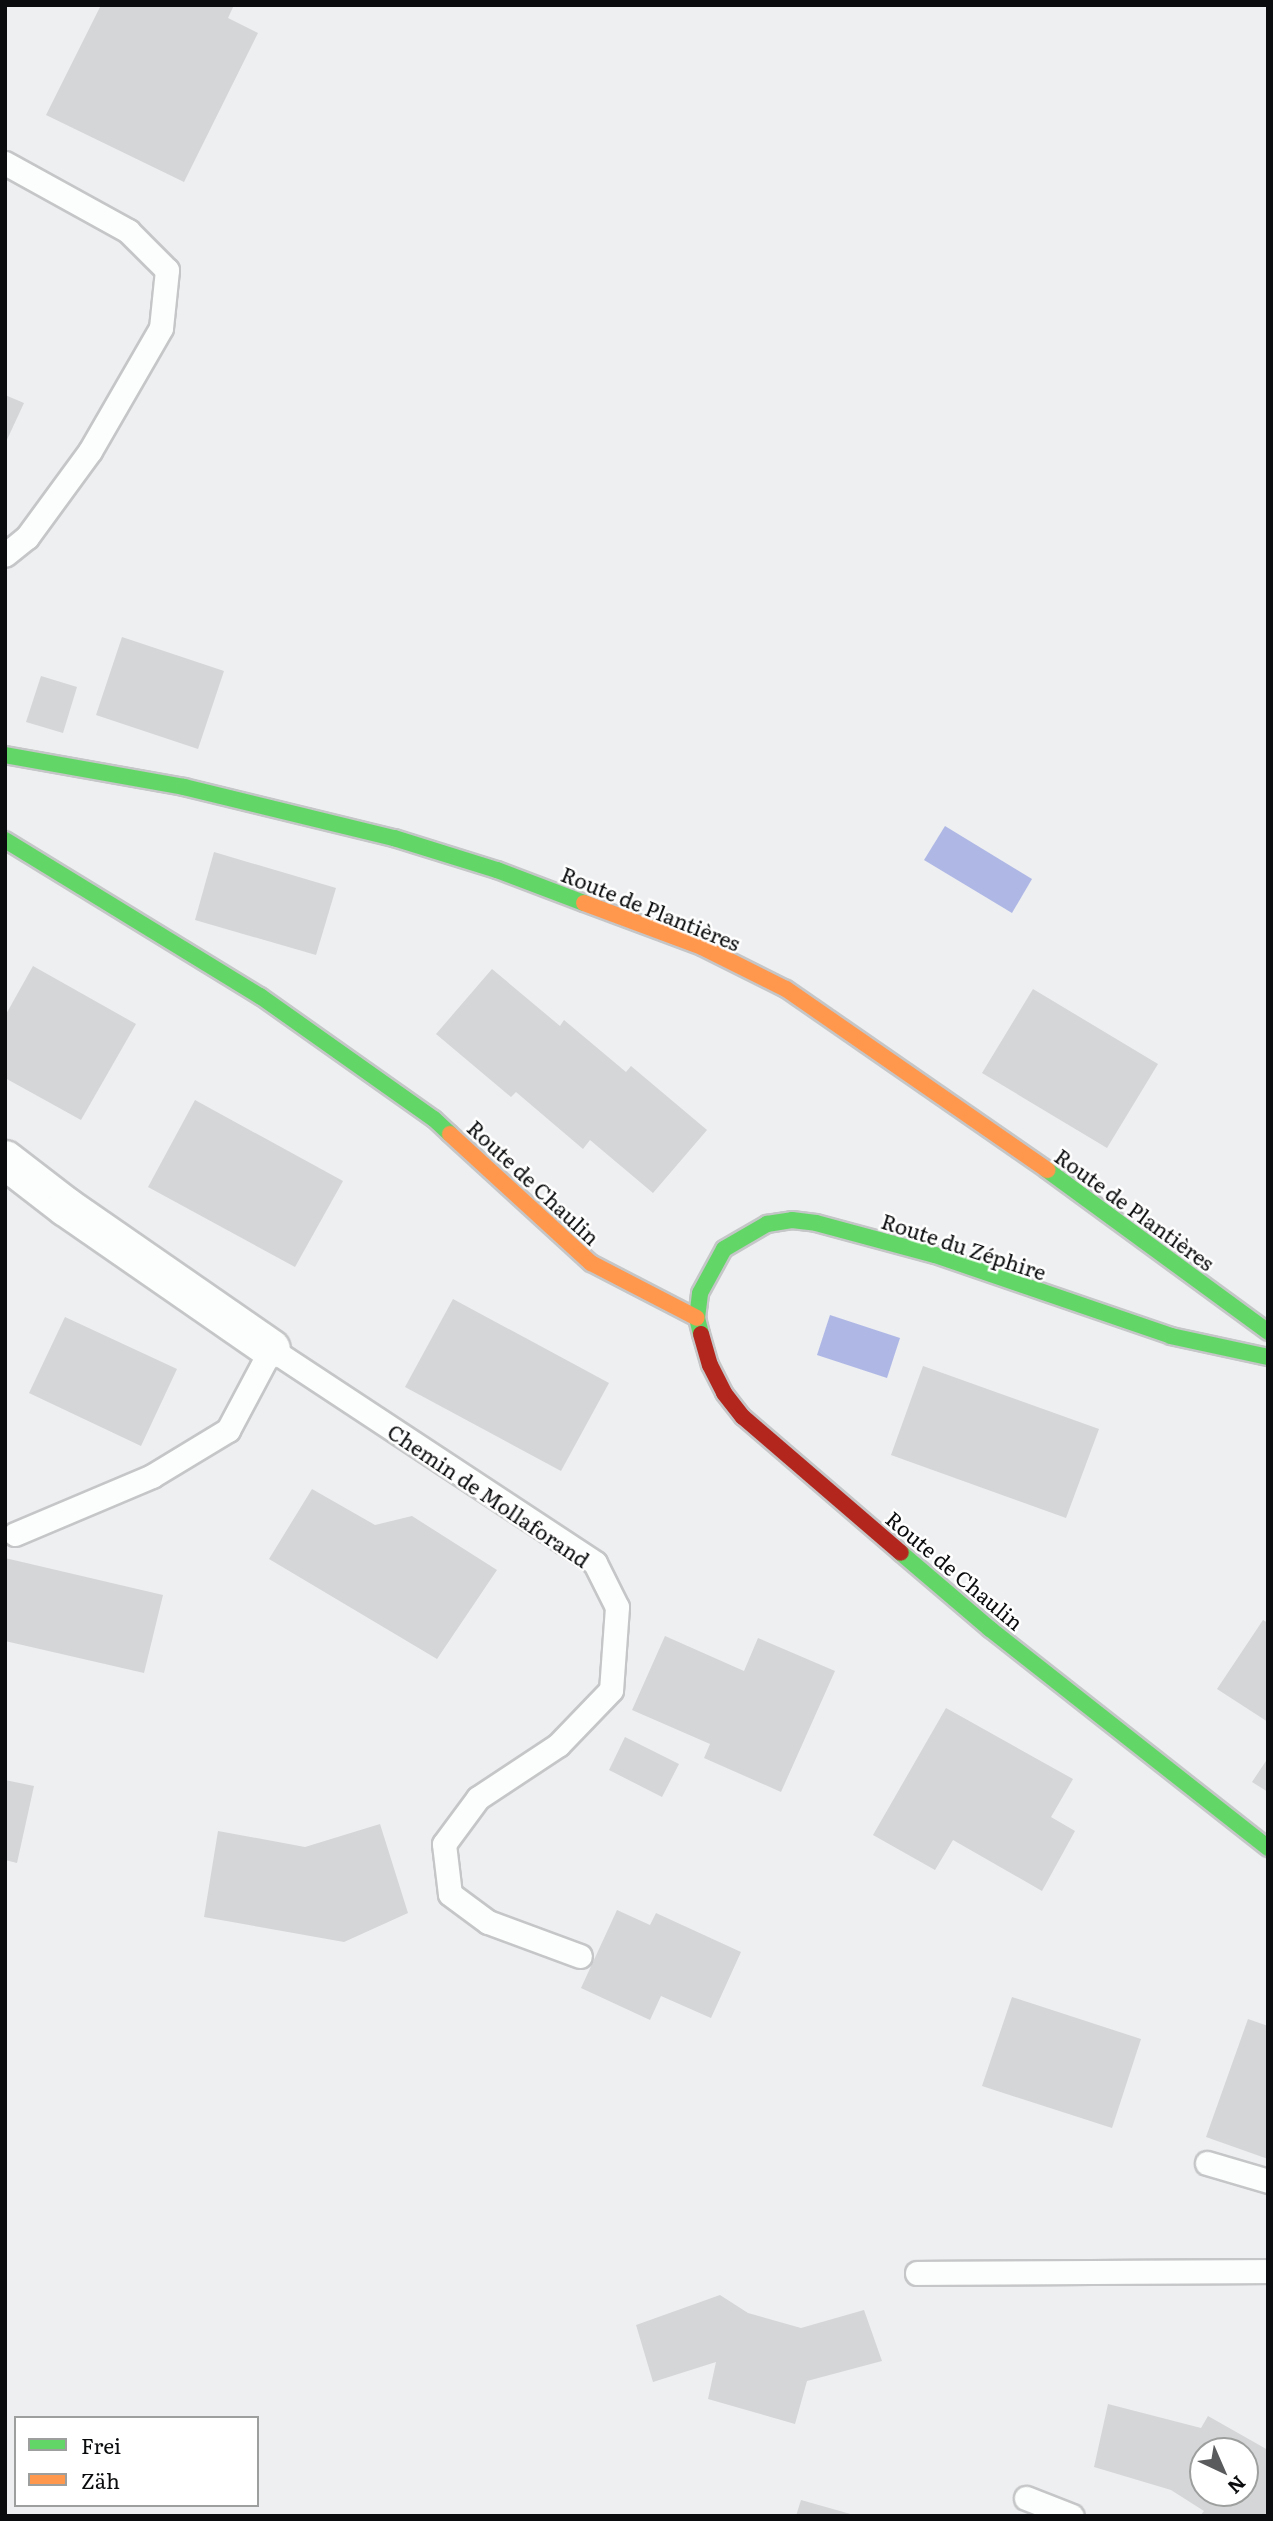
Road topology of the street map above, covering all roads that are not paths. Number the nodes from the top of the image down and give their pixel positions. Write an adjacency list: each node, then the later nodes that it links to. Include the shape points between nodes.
1 (5, 163): 2 (lane, via 128,230 167,270 161,328 90,451 27,537)
2 (5, 555)
3 (5, 755): 7 (street, Route de Plantières, via 184,787 394,838 497,870 702,947 786,989 1034,1161)
4 (5, 840): 6 (street, Route de Chaulin, via 260,996 434,1119 591,1263)
5 (5, 1160): 8 (street, Chemin de Mollaforand)
6 (697, 1318): 9 (street, Route du Zéphire, via 700,1293 724,1249 767,1224 792,1220 935,1255 1171,1336); 11 (street, Route de Chaulin, via 710,1366 743,1417 990,1629)
7 (1268, 1332)
8 (271, 1349): 10 (lane, via 228,1430 152,1476); 12 (lane, Chemin de Mollaforand, via 595,1563 617,1607 611,1690 558,1745 478,1798 444,1844 450,1894 488,1922)
9 (1268, 1357)
10 (15, 1534)
11 (1268, 1848)
12 (580, 1956)
13 (1208, 2163): 14 (lane)
14 (1268, 2181)
15 (1268, 2271): 16 (lane)
16 (917, 2273)
17 (1026, 2498): 18 (lane)
18 (1072, 2516)

